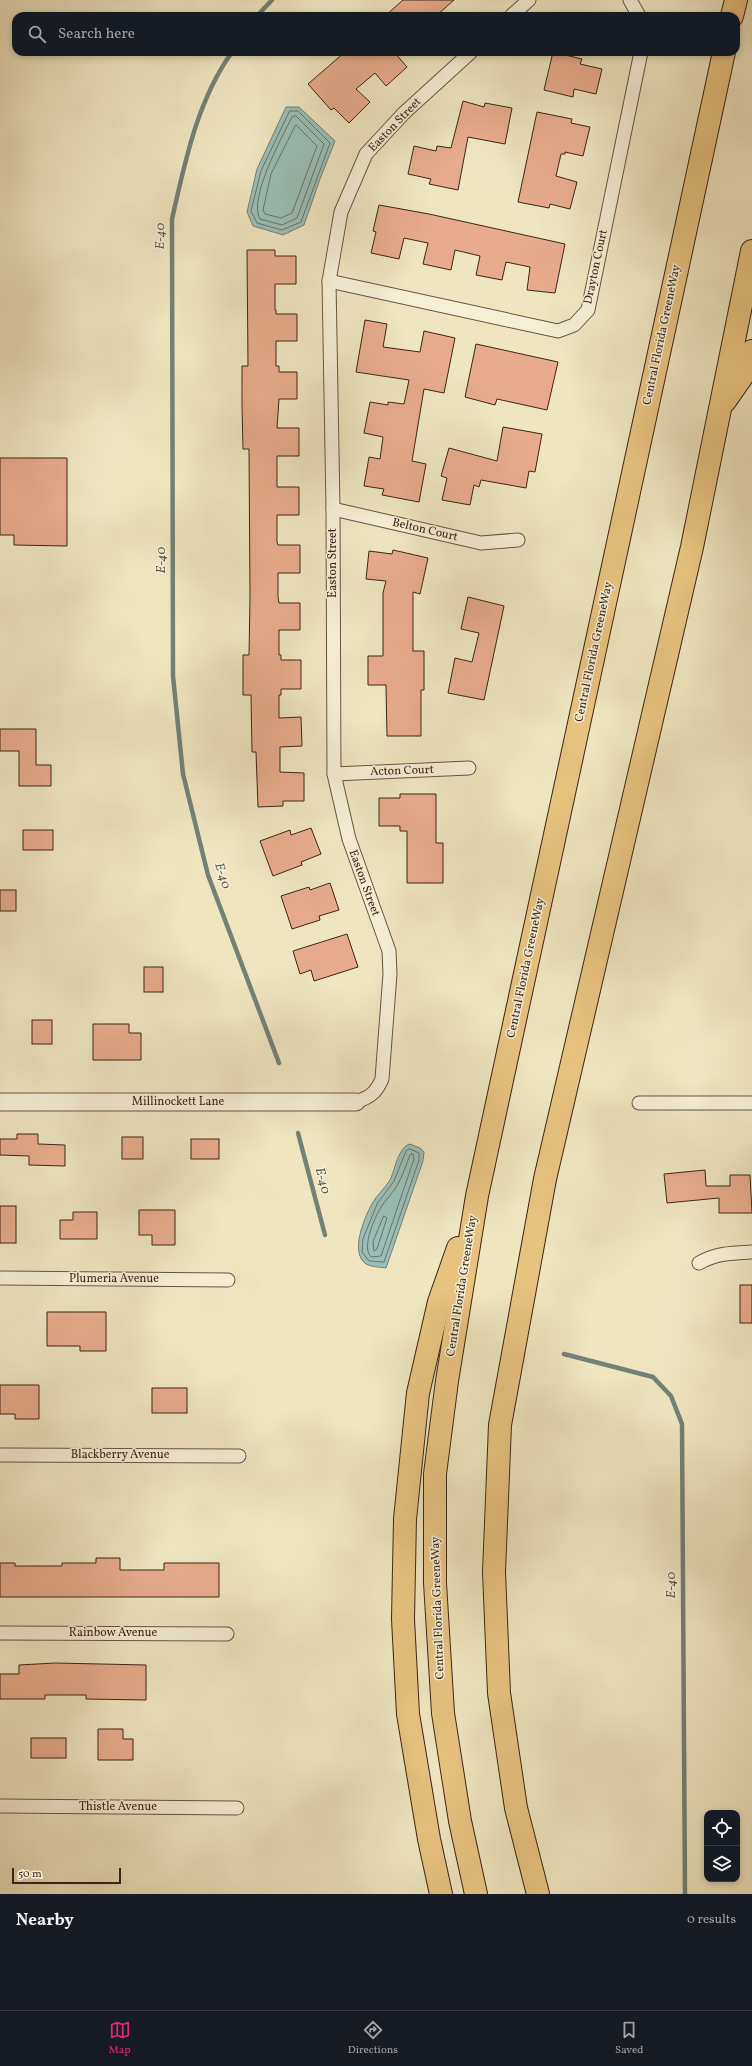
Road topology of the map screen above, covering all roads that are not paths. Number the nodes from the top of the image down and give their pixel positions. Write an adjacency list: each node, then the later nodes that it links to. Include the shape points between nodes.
1 (529, 0): 4 (street)
2 (630, 0): 5 (street)
3 (736, 0): 6 (highway)
4 (516, 12)
5 (638, 12)
6 (733, 12)
7 (467, 56): 11 (street, Easton Street, via 404,112 366,154 341,212)
8 (640, 56): 11 (street, Drayton Court, via 588,310 574,325 558,331)
9 (723, 56): 22 (highway, Central Florida GreeneWay)
10 (752, 251): 13 (highway)
11 (329, 281): 14 (street, Easton Street)
12 (752, 351): 13 (highway, via 746,371)
13 (720, 408): 35 (highway, via 690,554 546,1179 500,1425 494,1572 500,1693 516,1808)
14 (333, 509): 15 (street, Belton Court, via 481,543); 17 (street, Easton Street)
15 (518, 540)
16 (469, 768): 17 (street, Acton Court)
17 (334, 774): 19 (street, Easton Street, via 349,839 389,951 390,974 382,1079 370,1097)
18 (0, 1102): 19 (street, Millinockett Lane)
19 (356, 1102)
20 (639, 1103): 21 (street)
21 (752, 1103)
22 (476, 1196): 33 (highway, via 439,1302 426,1353 418,1393 405,1519 403,1619 408,1714); 34 (highway, Central Florida GreeneWay, via 435,1474 435,1582 443,1713 460,1821)
23 (752, 1252): 24 (street, via 717,1255)
24 (699, 1263)
25 (0, 1278): 26 (street, Plumeria Avenue)
26 (228, 1280)
27 (0, 1454): 28 (street, Blackberry Avenue)
28 (239, 1456)
29 (0, 1633): 30 (street, Rainbow Avenue)
30 (227, 1634)
31 (0, 1806): 32 (street, Thistle Avenue)
32 (237, 1808)
33 (441, 1894)
34 (476, 1894)
35 (538, 1894)

